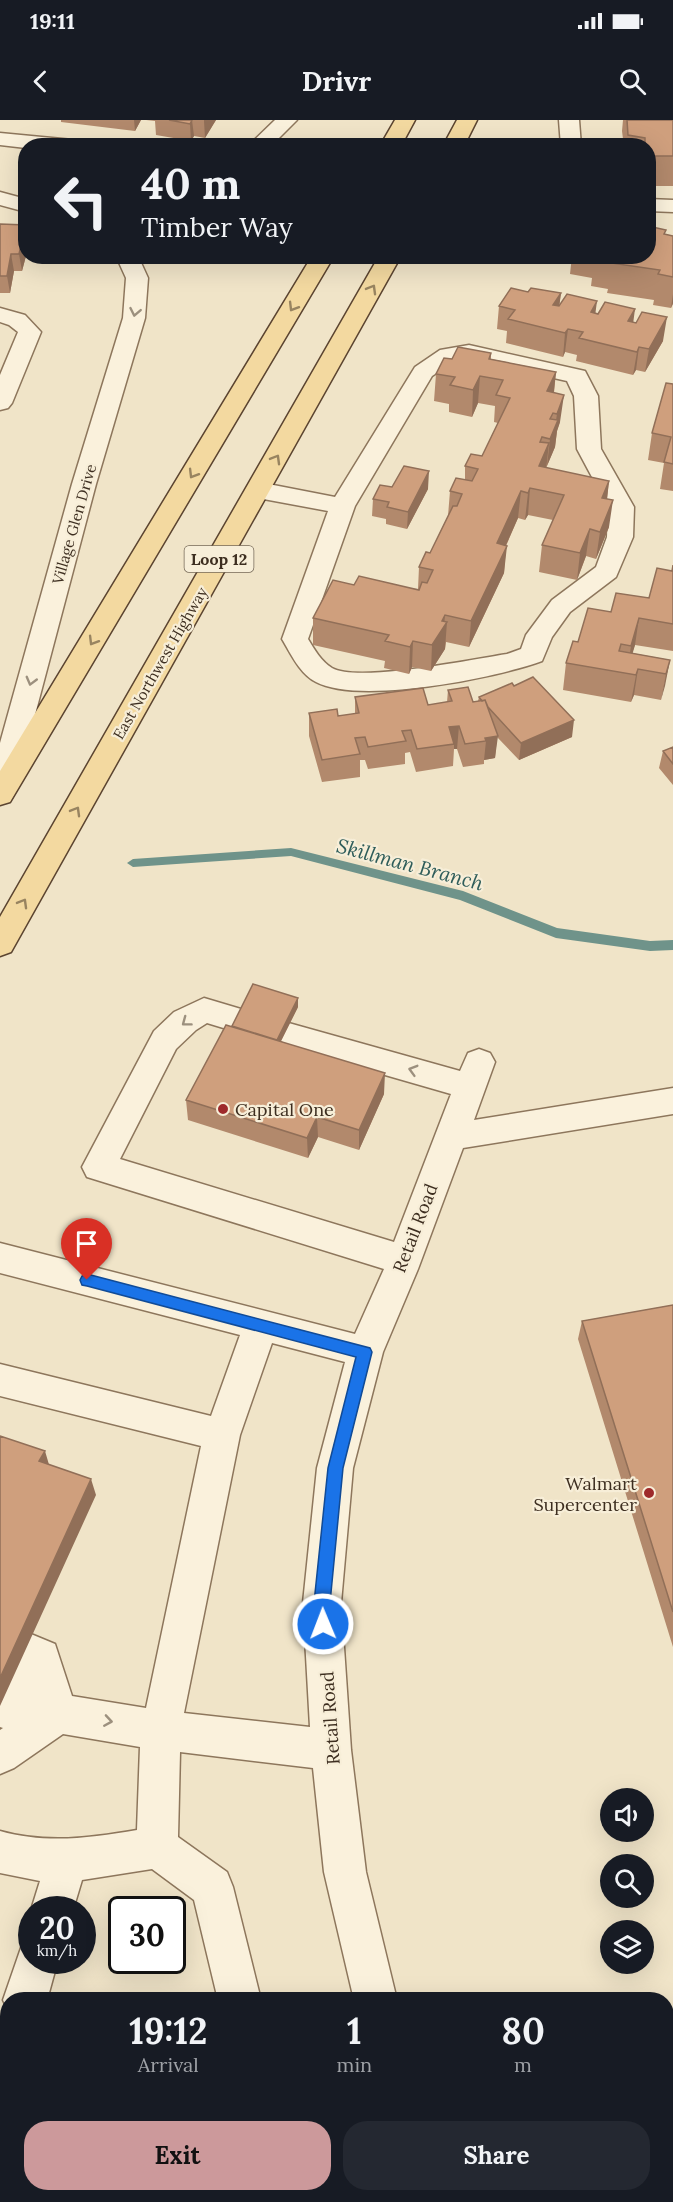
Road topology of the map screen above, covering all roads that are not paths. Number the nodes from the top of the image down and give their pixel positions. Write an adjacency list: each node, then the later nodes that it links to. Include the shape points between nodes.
1 (287, 120): 5 (street)
2 (405, 120): 6 (main road)
3 (467, 120): 7 (main road)
4 (569, 120): 8 (street)
5 (267, 138)
6 (395, 138)
7 (457, 138)
8 (570, 138)
9 (0, 139): 10 (street)
10 (18, 141)
11 (0, 198): 12 (street)
12 (18, 204)
13 (659, 205): 14 (street)
14 (673, 219)
15 (134, 264): 22 (street, Village Glen Drive, one-way to 22, via 138,293 134,318 84,484)
16 (318, 264): 22 (main road, one-way to 22)
17 (385, 264): 20 (main road, East Northwest Highway / Loop 12, one-way to 17)
18 (0, 315): 19 (street, via 22,321 30,332)
19 (0, 403)
20 (258, 490): 21 (street); 23 (main road, East Northwest Highway / Loop 12, one-way to 20)
21 (342, 506): 21 (street, via 423,372 448,355 469,352 577,376 586,396 589,449 621,507 620,537 607,571 561,606 538,635 533,655 511,663 371,682 327,676 309,661 295,639)
22 (0, 795)
23 (0, 944)
24 (240, 1021): 29 (street, one-way to 29, via 204,1010 165,1040 99,1167)
25 (285, 1034): 27 (street, Retail Road, one-way to 25, via 474,1074)
26 (673, 1101): 27 (street)
27 (449, 1137): 29 (street, Retail Road)
28 (0, 1258): 30 (street)
29 (404, 1260): 31 (street, Retail Road)
30 (261, 1325): 31 (street); 33 (street)
31 (365, 1352): 37 (street, Retail Road, via 335,1468 322,1603)
32 (0, 1380): 33 (street)
33 (222, 1435): 36 (street)
34 (13, 1679): 35 (street); 35 (street, via 41,1658)
35 (51, 1710): 36 (street, one-way to 36); 38 (street)
36 (161, 1730): 37 (street); 39 (street)
37 (331, 1750): 46 (street, Retail Road, via 345,1872)
38 (0, 1754)
39 (157, 1847): 41 (street); 45 (street, via 212,1887)
40 (0, 1852): 41 (street, via 14,1857)
41 (67, 1861): 42 (street)
42 (56, 1896)
43 (33, 1974): 44 (street)
44 (27, 1992)
45 (238, 1992)
46 (374, 1992)

